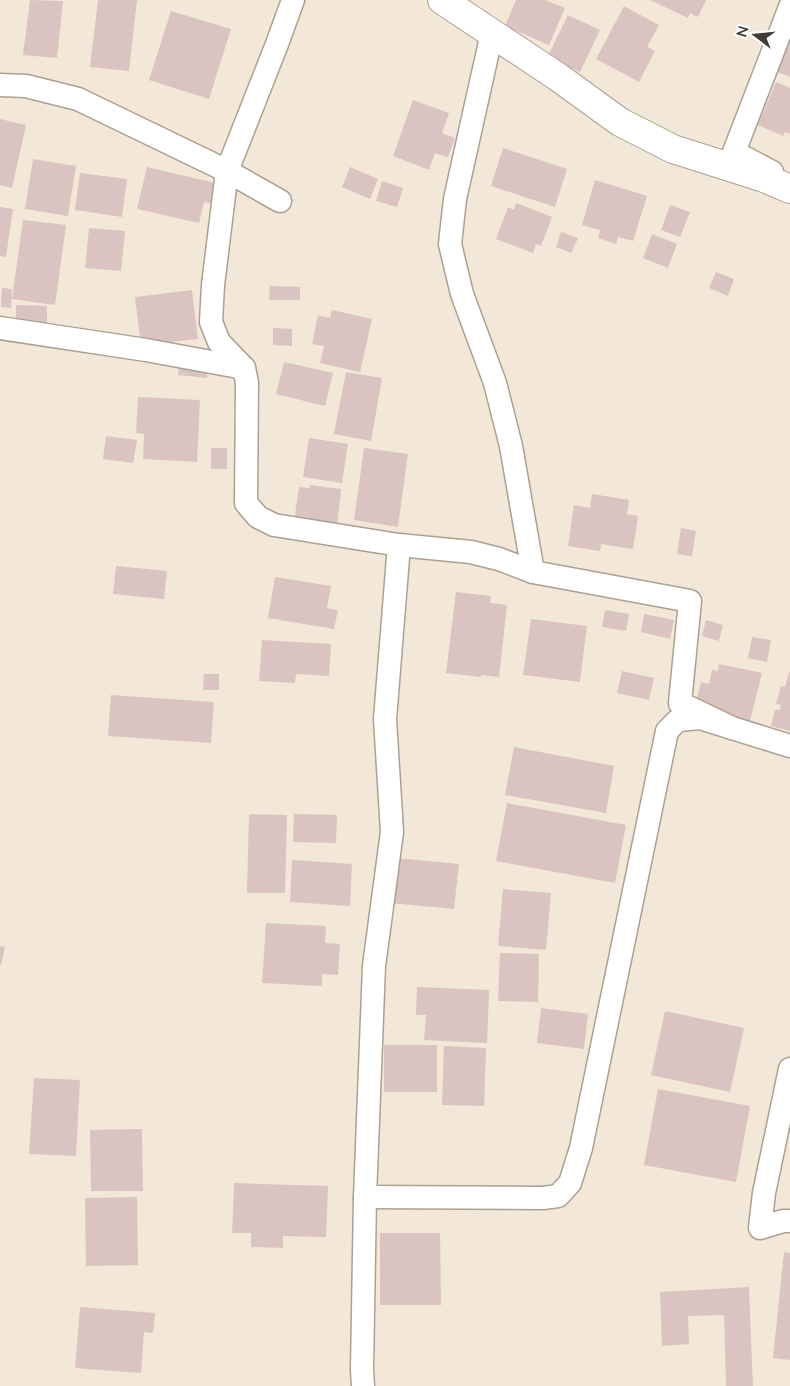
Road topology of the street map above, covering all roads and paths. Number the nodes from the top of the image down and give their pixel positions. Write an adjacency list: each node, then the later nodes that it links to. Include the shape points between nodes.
1 (293, 0): 6 (street)
2 (442, 0): 4 (street)
3 (790, 7): 7 (street, via 734,152)
4 (492, 33): 8 (street, via 620,122 673,149); 13 (street, via 455,199 450,244 462,294 495,383 511,446)
5 (0, 85): 6 (street, via 26,86 78,99)
6 (227, 171): 9 (street); 11 (street, via 211,322 219,342)
7 (790, 182)
8 (790, 189)
9 (280, 201)
10 (0, 328): 11 (street)
11 (244, 368): 12 (street, via 247,383 246,503 258,517 274,525)
12 (399, 545): 13 (street, via 471,552); 17 (street, via 385,719 392,832 374,966)
13 (532, 572): 14 (street, via 690,601 680,703)
14 (732, 728): 15 (street); 17 (street, via 700,718 678,720 667,731 581,1148 570,1183 558,1196 543,1198)
15 (790, 746)
16 (790, 1068): 18 (street, via 764,1193 760,1228)
17 (365, 1197): 19 (street)
18 (790, 1221)
19 (363, 1386)

